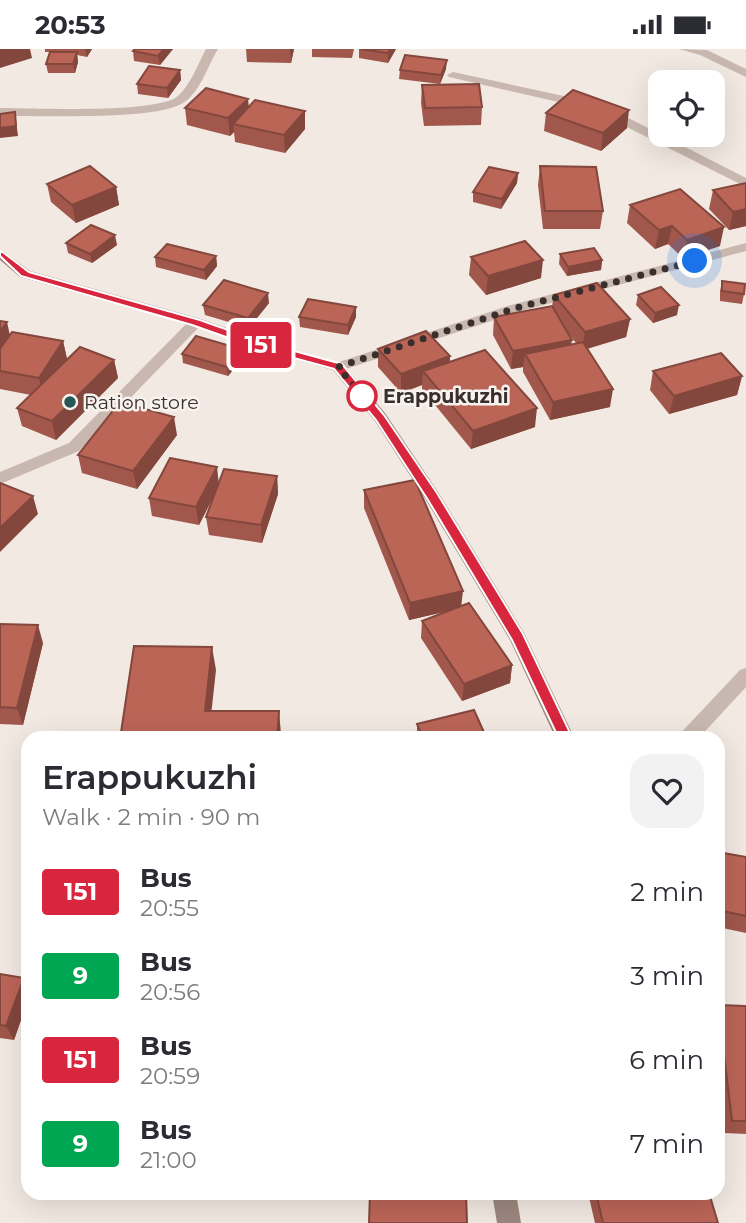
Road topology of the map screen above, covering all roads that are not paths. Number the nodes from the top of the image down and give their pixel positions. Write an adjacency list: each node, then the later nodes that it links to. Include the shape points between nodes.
1 (212, 49): 6 (street, via 181,100 172,105)
2 (685, 49): 3 (street)
3 (704, 51): 4 (street)
4 (746, 74)
5 (453, 75): 7 (street, via 597,107)
6 (0, 112)
7 (746, 183)
8 (746, 247): 11 (street, via 516,308)
9 (0, 253): 10 (main road, via 25,274)
10 (196, 322): 11 (main road); 12 (street, via 74,447)
11 (338, 367): 14 (main road, via 380,417 432,496 518,638)
12 (0, 478)
13 (746, 675): 15 (street)
14 (562, 731)
15 (694, 731)
16 (505, 1200): 17 (main road)
17 (509, 1223)

